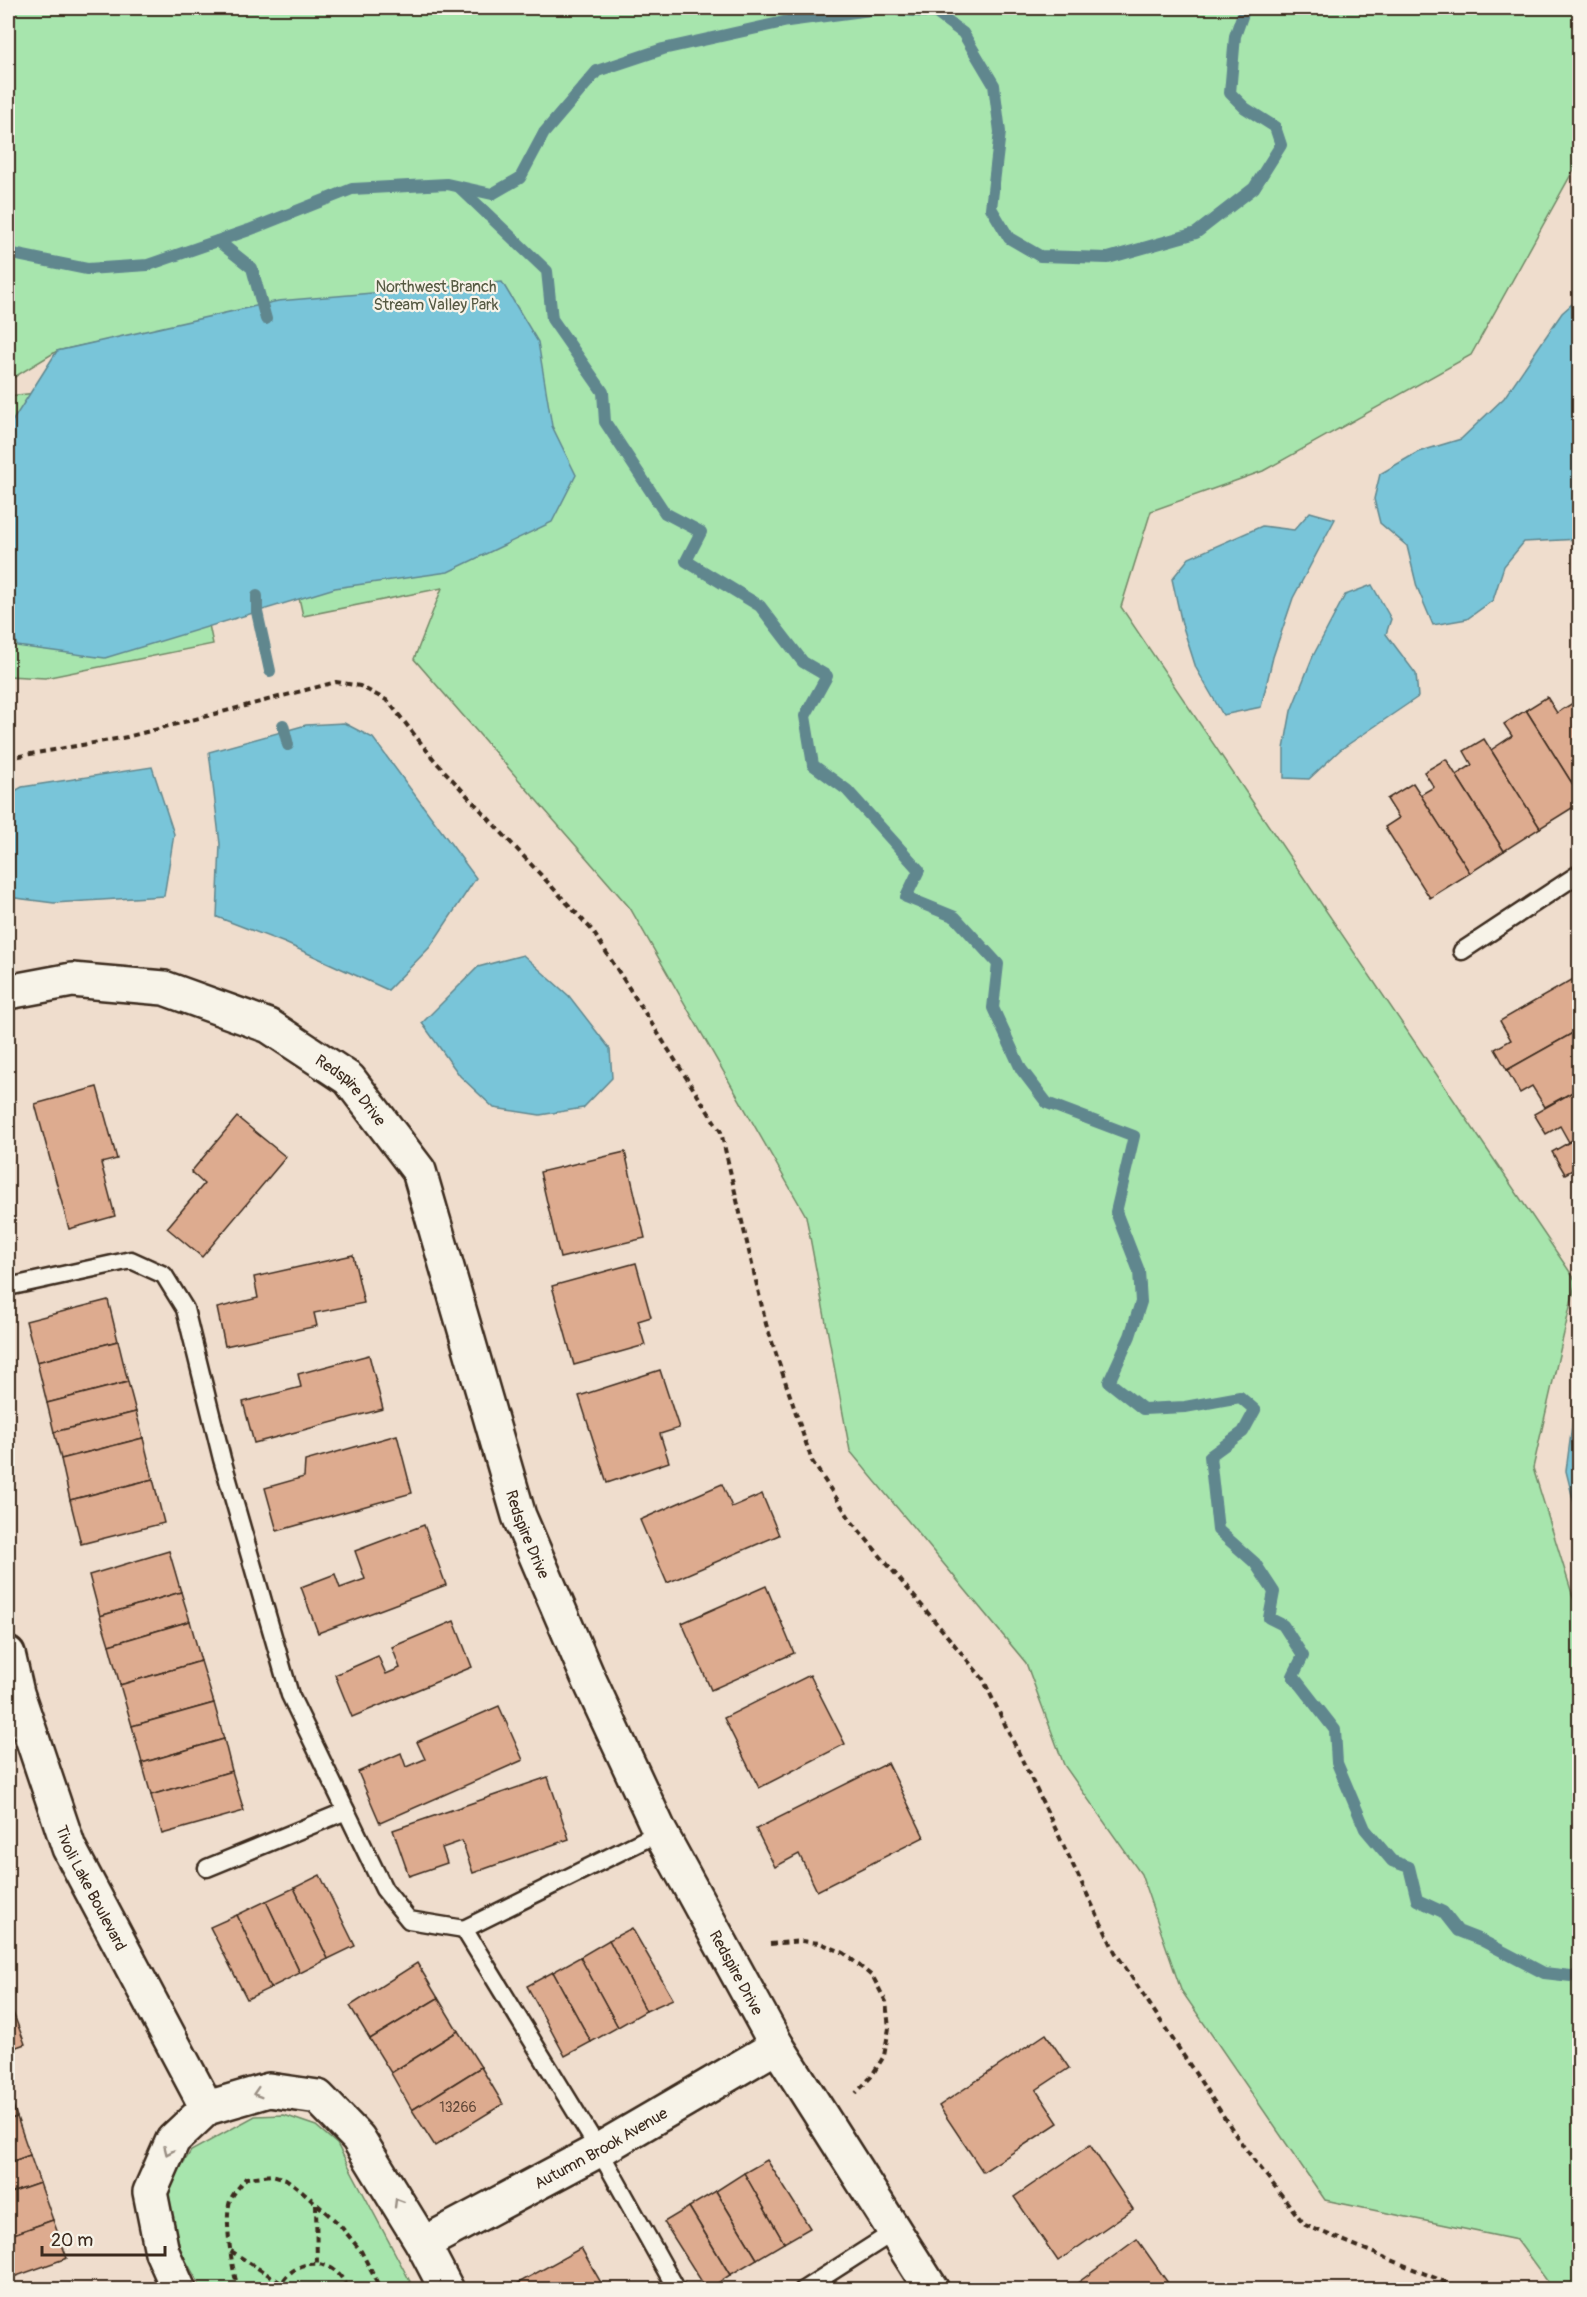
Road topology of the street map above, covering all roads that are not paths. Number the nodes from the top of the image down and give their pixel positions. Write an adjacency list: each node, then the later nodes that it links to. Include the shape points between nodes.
1 (1580, 873): 2 (lane)
2 (1462, 951)
3 (8, 992): 7 (street, Redspire Drive, via 72,980 164,988 269,1026 349,1079 419,1171 519,1516)
4 (8, 1287): 6 (lane, via 131,1260 164,1275 185,1309 222,1459 290,1695)
5 (8, 1654): 11 (street, Tivoli Lake Boulevard, via 17,1693 69,1848)
6 (346, 1810): 8 (lane); 9 (lane, via 384,1889 409,1920)
7 (660, 1832): 9 (lane); 10 (street, Redspire Drive)
8 (207, 1868)
9 (464, 1929): 12 (lane)
10 (777, 2046): 12 (street, Autumn Brook Avenue); 13 (street, Redspire Drive)
11 (207, 2108): 14 (street, one-way to 11, via 358,2138 318,2097 269,2090); 15 (street, one-way to 15, via 172,2140 150,2192 162,2252)
12 (598, 2150): 14 (street, Autumn Brook Avenue); 17 (lane)
13 (894, 2231): 18 (lane); 19 (street, Redspire Drive)
14 (423, 2244): 16 (street)
15 (179, 2289)
16 (447, 2289)
17 (677, 2289)
18 (803, 2289)
19 (932, 2289)

